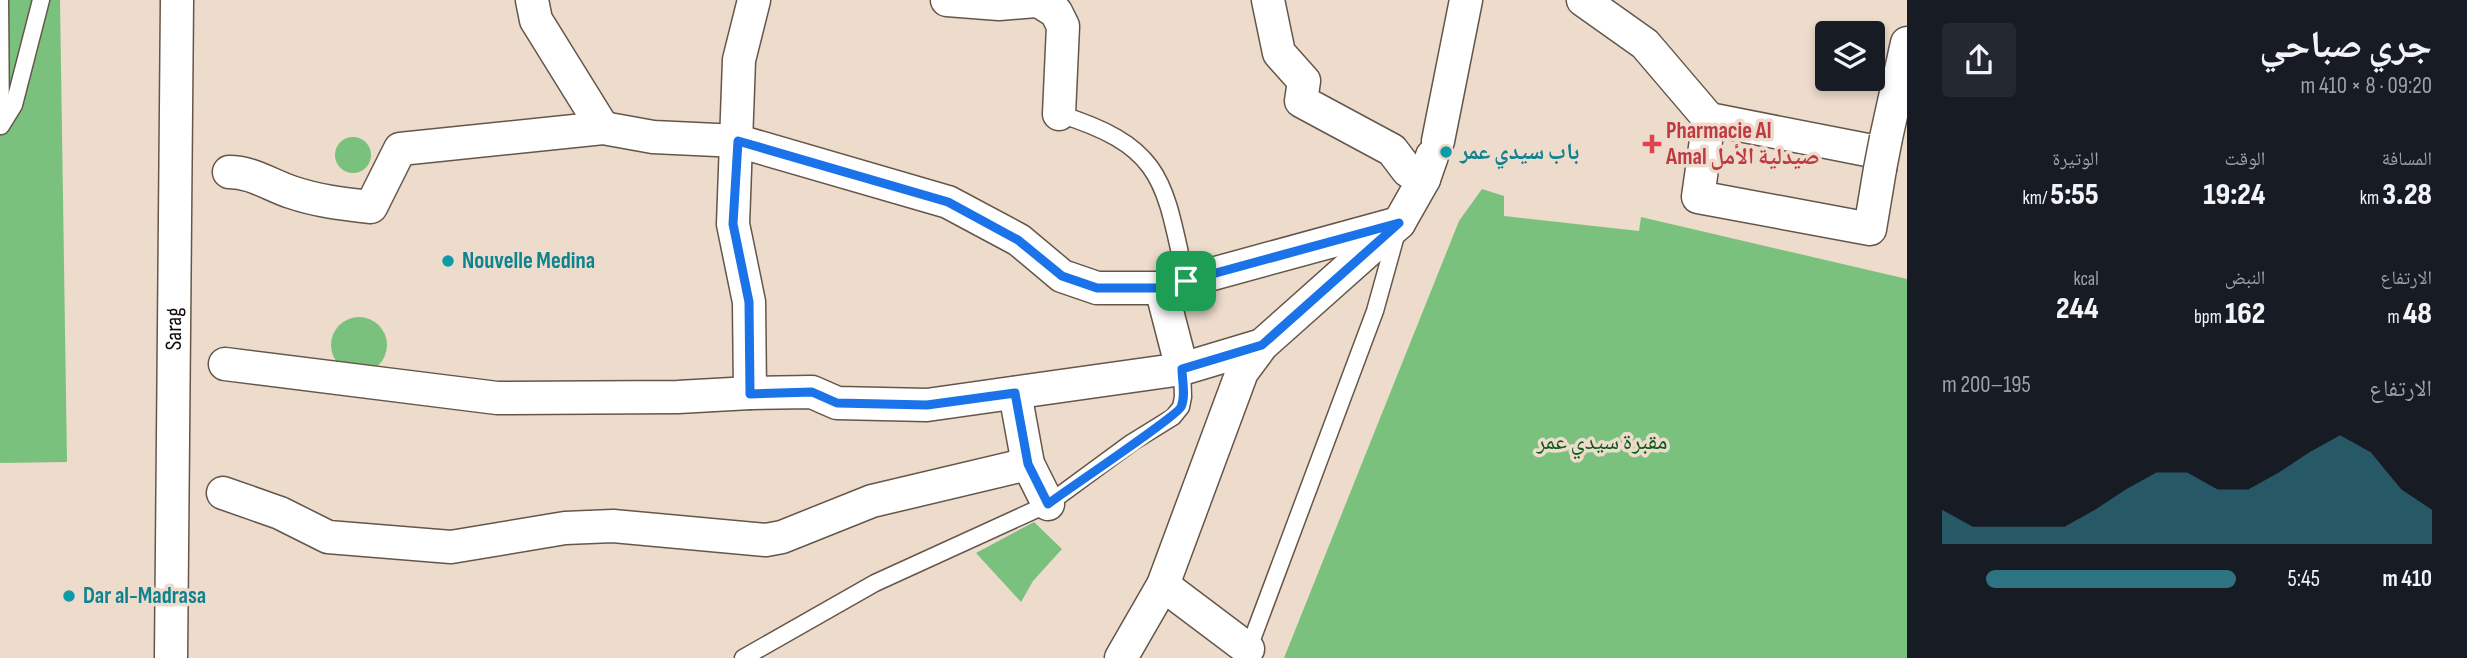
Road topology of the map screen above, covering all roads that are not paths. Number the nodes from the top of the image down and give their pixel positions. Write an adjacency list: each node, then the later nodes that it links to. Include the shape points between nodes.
1 (0, 0): 15 (lane)
2 (41, 0): 15 (lane, via 14,105)
3 (177, 0): 33 (street, Sarag)
4 (532, 0): 16 (street, via 536,20)
5 (754, 0): 17 (street, via 739,60)
6 (947, 0): 7 (street, via 999,4)
7 (1037, 0): 8 (street); 13 (street, via 1056,12 1063,26)
8 (1048, 0)
9 (1268, 0): 19 (street, via 1279,52 1304,80 1301,101 1392,150 1408,172)
10 (1466, 0): 19 (street)
11 (1583, 0): 14 (street, via 1645,44)
12 (1907, 43): 18 (street)
13 (1059, 114): 22 (lane, via 1090,124 1137,149 1150,164 1169,206)
14 (1709, 119): 18 (street); 18 (street, via 1698,197 1870,229)
15 (1, 126)
16 (603, 128): 17 (street, via 653,137); 20 (street, via 400,149 371,207 334,204 244,172)
17 (738, 141): 22 (street, via 948,202 1018,240 1062,276 1097,288); 27 (street, via 733,224 749,302)
18 (1878, 152)
19 (1431, 159): 21 (street)
20 (229, 172)
21 (1399, 223): 22 (street); 23 (street); 32 (lane, via 1375,311)
22 (1174, 284): 25 (street)
23 (1262, 345): 25 (street); 31 (street, via 1242,372)
24 (225, 365): 27 (street, via 497,398)
25 (1182, 369): 26 (street); 30 (lane, via 1183,397 1173,417)
26 (1015, 393): 27 (street, via 927,405 837,403 812,392); 28 (street)
27 (750, 394)
28 (1028, 464): 29 (street, via 872,501 766,540 612,526 565,528 451,547 328,537 280,513); 30 (street)
29 (223, 493)
30 (1048, 504): 34 (lane, via 875,583)
31 (1163, 585): 32 (street); 35 (street)
32 (1246, 654)
33 (171, 658)
34 (743, 658)
35 (1121, 658)

